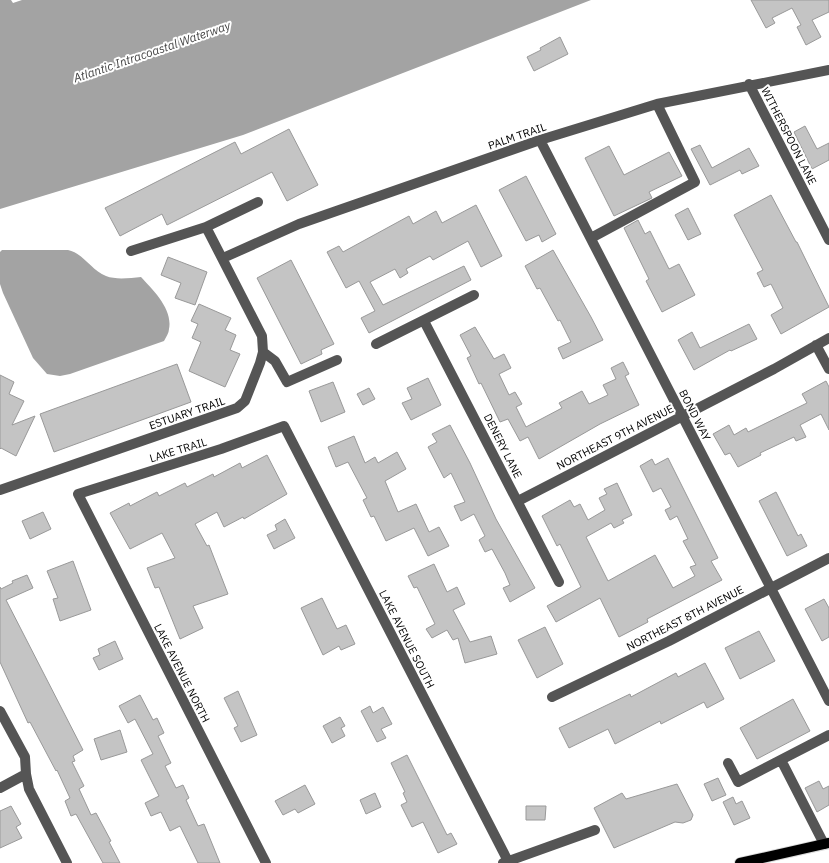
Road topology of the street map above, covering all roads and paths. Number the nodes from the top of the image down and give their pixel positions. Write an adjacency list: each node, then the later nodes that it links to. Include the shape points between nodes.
1 (829, 70): 2 (street, PALM TRAIL)
2 (749, 84): 3 (street, PALM TRAIL); 8 (street, WITHERSPOON LANE)
3 (657, 104): 4 (street, PALM TRAIL); 7 (street, via 695,182)
4 (540, 140): 7 (street, BOND WAY); 10 (street, PALM TRAIL, via 299,224)
5 (258, 202): 6 (street)
6 (206, 227): 9 (street); 10 (street, ESTUARY TRAIL)
7 (590, 238): 19 (street, BOND WAY)
8 (829, 240)
9 (132, 252)
10 (223, 258): 16 (street, ESTUARY TRAIL, via 262,336)
11 (474, 295): 12 (street)
12 (424, 321): 14 (street); 23 (street, DENERY LANE)
13 (829, 338): 15 (street, NORTHEAST 9TH AVENUE)
14 (376, 344)
15 (816, 345): 18 (street); 19 (street, NORTHEAST 9TH AVENUE)
16 (263, 352): 17 (street, via 275,362 287,382); 21 (street, ESTUARY TRAIL, via 245,401 237,408)
17 (337, 360)
18 (829, 369)
19 (682, 416): 23 (street, NORTHEAST 9TH AVENUE); 26 (street, BOND WAY)
20 (284, 426): 22 (street, LAKE TRAIL, via 222,449); 37 (street, LAKE AVENUE SOUTH)
21 (0, 490)
22 (78, 494): 39 (street, LAKE AVENUE NORTH)
23 (518, 501): 25 (street, DENERY LANE)
24 (829, 558): 26 (street, NORTHEAST 8TH AVENUE)
25 (559, 582)
26 (771, 588): 27 (street, NORTHEAST 8TH AVENUE); 28 (street, BOND WAY)
27 (552, 698)
28 (829, 701)
29 (0, 711): 33 (street, via 26,758)
30 (829, 735): 31 (street)
31 (781, 760): 32 (street, via 738,782); 36 (street)
32 (728, 763)
33 (26, 774): 34 (street); 38 (street, via 29,788)
34 (0, 788)
35 (595, 830): 37 (street)
36 (827, 844): 40 (main road)
37 (507, 862)
38 (67, 863)
39 (266, 863)
40 (740, 863)

